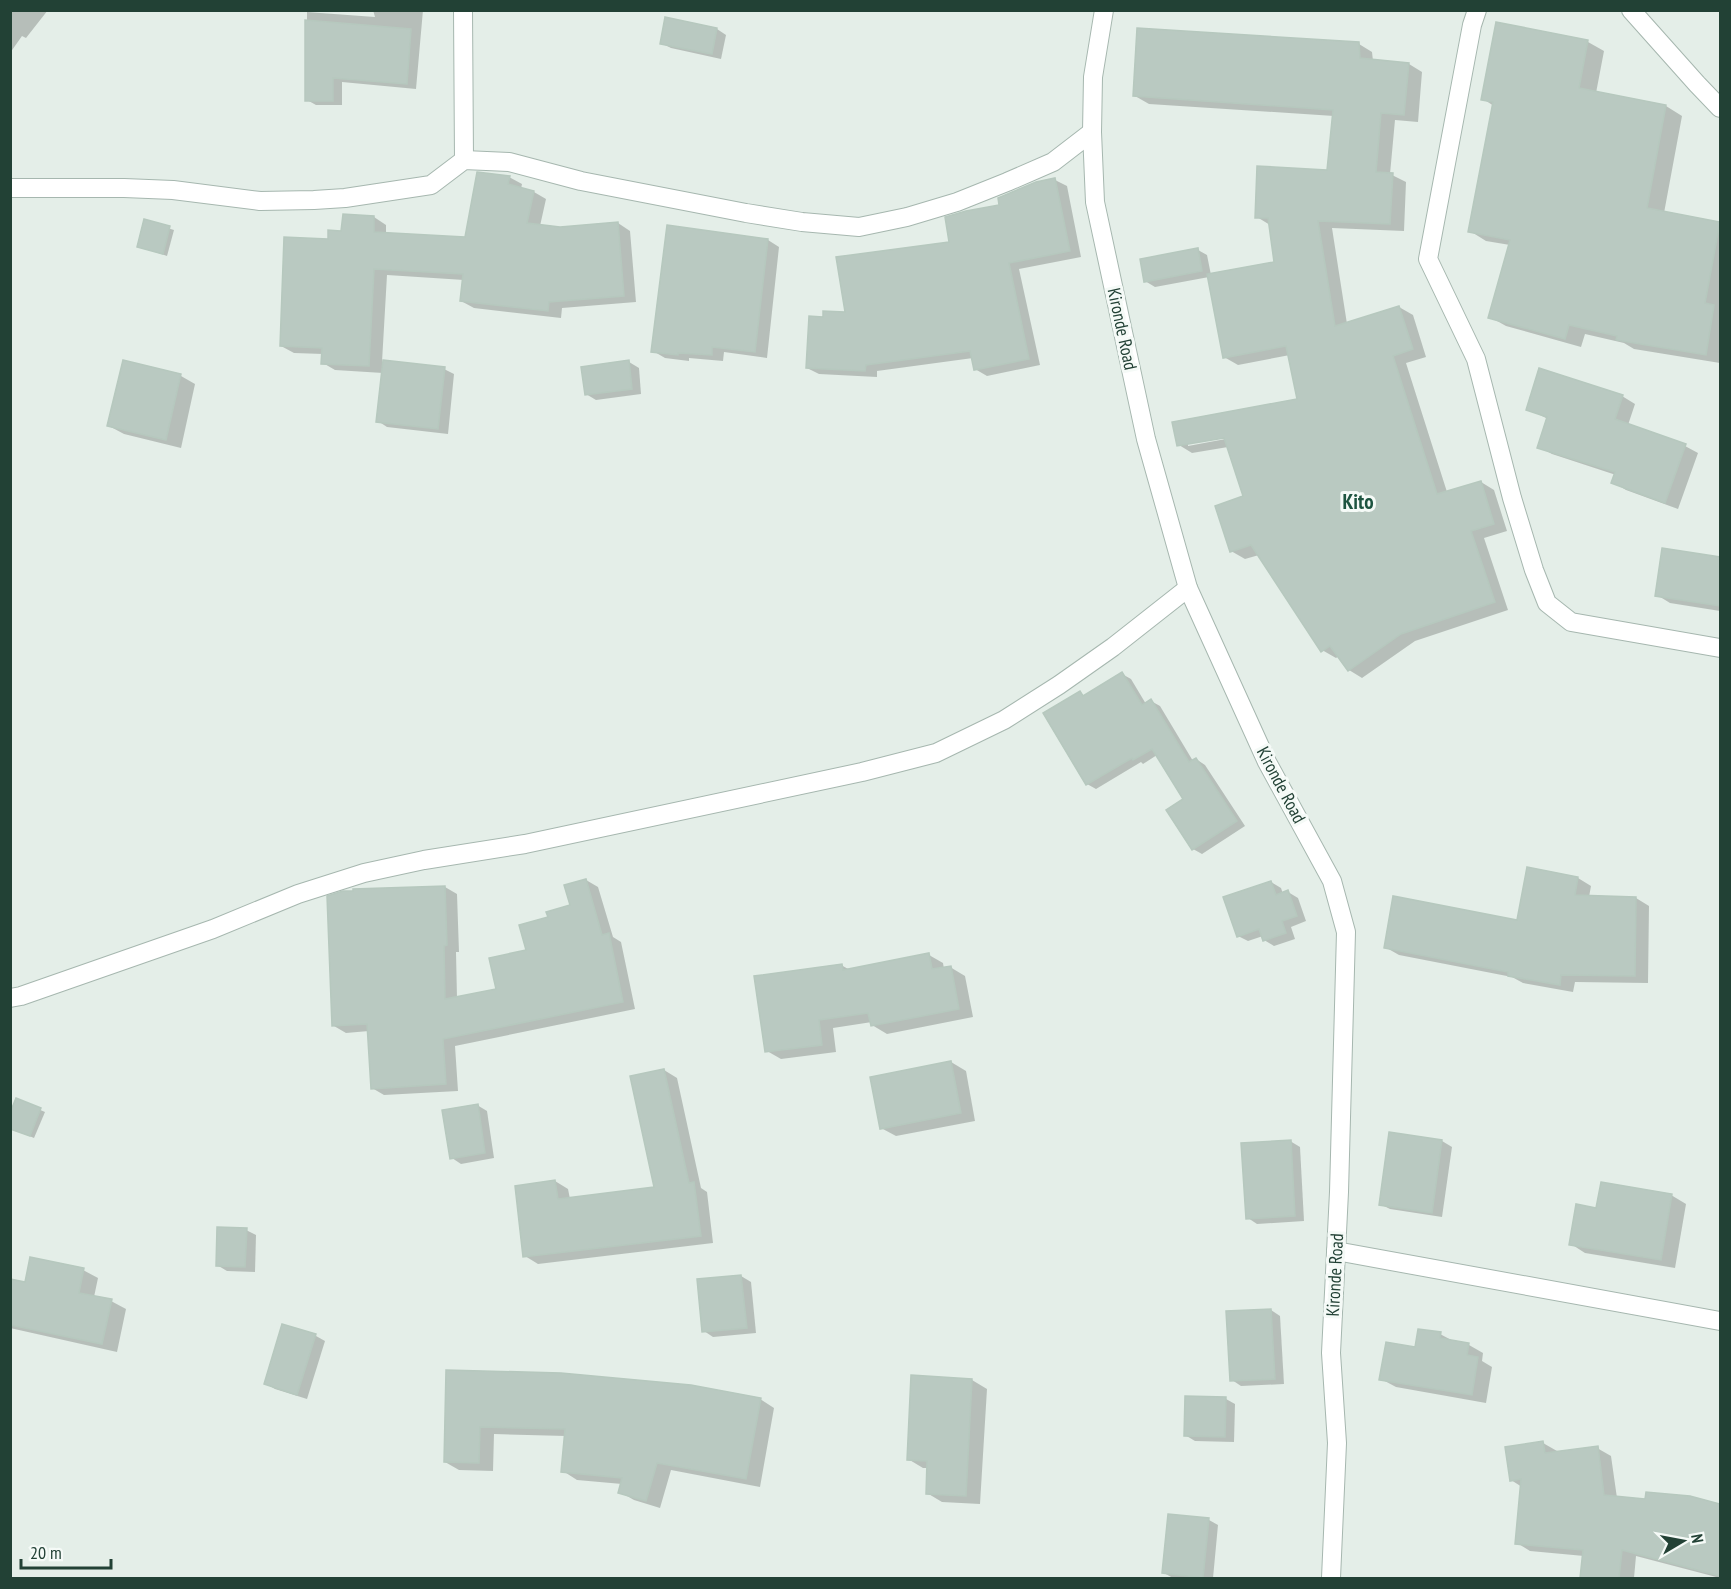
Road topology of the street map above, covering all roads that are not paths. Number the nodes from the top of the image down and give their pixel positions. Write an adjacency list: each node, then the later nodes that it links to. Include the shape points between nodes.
1 (463, 10): 7 (street)
2 (1104, 10): 6 (street, Kironde Road, via 1093,77)
3 (1477, 10): 10 (street, via 1428,259 1476,360 1534,570 1547,603 1571,622)
4 (1631, 10): 5 (street)
5 (1720, 108)
6 (1092, 132): 7 (street, via 1053,162 1008,182 957,202 859,227 746,213 581,181 509,162); 9 (street, Kironde Road, via 1095,202 1146,439)
7 (464, 160): 8 (street, via 431,184 314,200 260,201 134,188)
8 (10, 188)
9 (1188, 588): 11 (street, via 1059,685 1004,720 936,753 525,843 364,873); 12 (street, Kironde Road, via 1267,762 1332,881 1346,932)
10 (1720, 648)
11 (10, 998)
12 (1336, 1251): 13 (street); 14 (street, Kironde Road, via 1331,1353 1337,1443)
13 (1720, 1321)
14 (1331, 1578)

